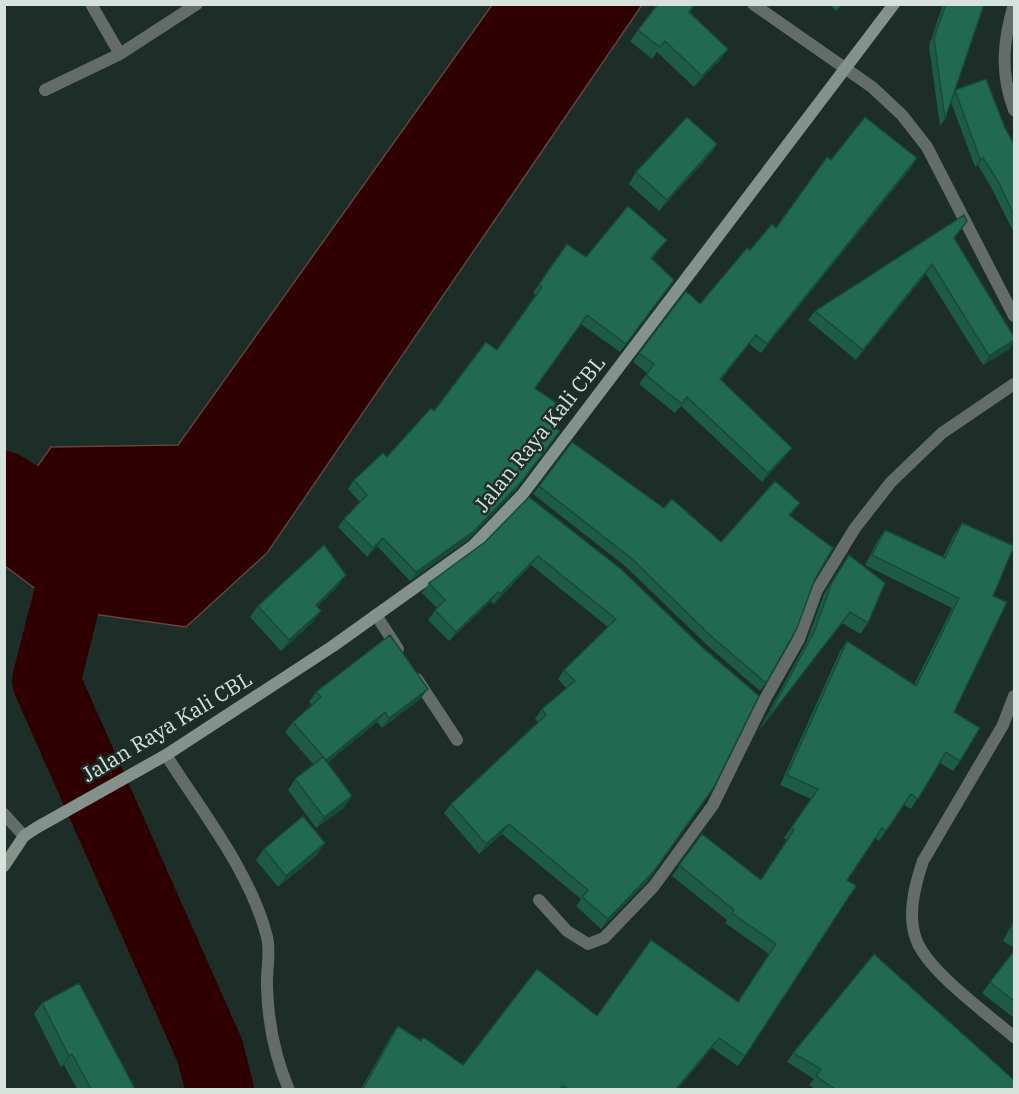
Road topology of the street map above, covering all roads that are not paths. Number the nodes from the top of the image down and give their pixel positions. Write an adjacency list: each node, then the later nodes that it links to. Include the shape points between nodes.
1 (91, 4): 6 (street)
2 (197, 4): 6 (street)
3 (753, 4): 7 (street)
4 (894, 4): 7 (main road, Jalan Raya Kali CBL)
5 (1014, 4): 9 (street, via 1005,36 1004,72)
6 (120, 54): 8 (street)
7 (845, 68): 10 (street, via 902,115 927,147); 12 (main road, Jalan Raya Kali CBL, via 526,498 473,546)
8 (45, 90)
9 (1014, 110)
10 (1014, 316)
11 (1014, 384): 19 (street, via 942,432 891,482 855,528 817,590 799,639 759,700 713,805 654,886 604,938 588,944 567,931)
12 (376, 615): 14 (street); 15 (main road, Jalan Raya Kali CBL)
13 (1014, 696): 20 (street, via 1003,725 923,861 912,912 915,938 925,957)
14 (457, 740)
15 (166, 754): 17 (main road, Jalan Raya Kali CBL); 21 (street, via 254,896 268,940 270,1024 279,1067)
16 (4, 814): 17 (street)
17 (24, 836): 18 (main road, Jalan Raya Kali CBL)
18 (4, 866)
19 (539, 900)
20 (1014, 1037)
21 (289, 1089)

